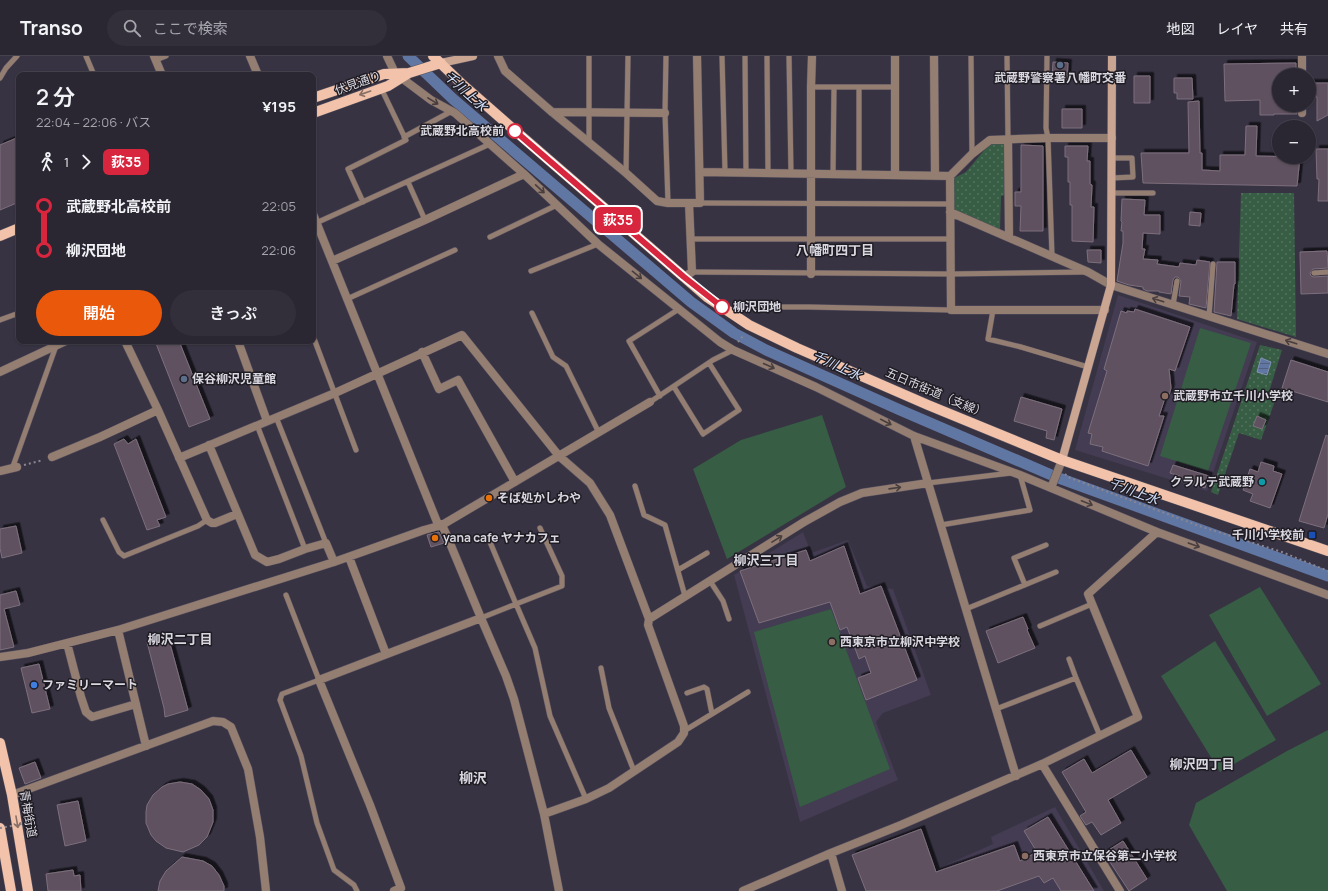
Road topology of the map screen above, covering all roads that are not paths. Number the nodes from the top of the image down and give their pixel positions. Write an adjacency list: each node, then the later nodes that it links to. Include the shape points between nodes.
1 (17, 56): 32 (lane)
2 (86, 56): 28 (lane)
3 (166, 56): 25 (lane)
4 (250, 56): 30 (street)
5 (387, 56): 31 (street)
6 (433, 56): 26 (main road, 五日市街道（支線）)
7 (473, 56): 26 (street, 伏見通り)
8 (498, 56): 41 (street, via 505,71)
9 (589, 56): 42 (lane)
10 (628, 56): 43 (lane)
11 (666, 56): 44 (lane)
12 (697, 56): 53 (street)
13 (722, 56): 54 (lane)
14 (745, 56): 56 (lane)
15 (767, 56): 57 (lane)
16 (789, 56): 58 (lane)
17 (812, 56): 33 (street)
18 (895, 56): 36 (street)
19 (934, 56): 64 (street)
20 (971, 56): 51 (lane)
21 (1007, 56): 48 (lane)
22 (1047, 56): 46 (lane)
23 (1112, 56): 47 (street)
24 (1302, 56): 27 (street)
25 (155, 58): 29 (street)
26 (441, 63): 31 (main road, 伏見通り); 98 (main road, 五日市街道（支線）, via 474,94)
27 (1302, 68)
28 (93, 72)
29 (161, 72)
30 (257, 72)
31 (402, 75): 37 (main road, 伏見通り, via 388,86); 38 (main road, 伏見通り, via 384,74); 39 (street, one-way to 39, via 431,100)
32 (0, 78)
33 (811, 87): 34 (lane); 60 (street)
34 (834, 87): 35 (lane); 61 (lane)
35 (859, 87): 36 (lane); 62 (lane)
36 (895, 87): 63 (street)
37 (380, 88): 40 (main road, 伏見通り, one-way to 40); 45 (lane)
38 (316, 97)
39 (452, 111): 45 (lane); 50 (street)
40 (316, 112)
41 (552, 112): 42 (street); 49 (street)
42 (589, 112): 43 (street); 49 (lane)
43 (626, 113): 44 (street); 55 (lane)
44 (665, 113): 71 (lane)
45 (404, 136): 70 (lane, via 406,140 348,169)
46 (1048, 138): 47 (street); 48 (street); 89 (lane)
47 (1112, 138): 52 (street)
48 (1008, 139): 51 (street, via 990,140); 83 (street)
49 (589, 142): 55 (street)
50 (490, 144): 59 (street); 67 (lane)
51 (972, 154): 65 (street)
52 (1112, 158): 66 (street); 66 (lane, via 1132,158 1133,178)
53 (700, 172): 54 (street); 73 (street)
54 (725, 172): 56 (street)
55 (626, 173): 71 (street, via 657,201)
56 (746, 173): 57 (street)
57 (768, 173): 58 (street)
58 (791, 173): 60 (street)
59 (524, 174): 75 (street, one-way to 75); 77 (street)
60 (811, 174): 61 (street); 74 (street)
61 (833, 174): 62 (street)
62 (859, 174): 63 (street)
63 (895, 175): 64 (street)
64 (935, 175): 65 (street)
65 (950, 176): 76 (street)
66 (1112, 178): 68 (street)
67 (408, 182): 70 (lane); 77 (lane)
68 (1112, 193): 69 (lane); 100 (street)
69 (1153, 193)
70 (363, 202): 78 (lane)
71 (668, 203): 72 (street)
72 (689, 203): 73 (street); 84 (street)
73 (700, 203): 74 (lane)
74 (811, 203): 76 (lane); 85 (street)
75 (557, 205): 82 (lane); 87 (street)
76 (950, 208): 83 (street); 86 (street)
77 (425, 220): 90 (street)
78 (316, 224)
79 (316, 226): 90 (street)
80 (16, 229): 81 (main road)
81 (0, 236)
82 (490, 237)
83 (1009, 237): 89 (street)
84 (690, 239): 85 (lane); 98 (street)
85 (811, 239): 86 (lane); 96 (street)
86 (950, 239): 97 (street)
87 (598, 244): 92 (lane); 103 (street, one-way to 103)
88 (455, 250): 101 (lane)
89 (1052, 256): 93 (street)
90 (332, 262): 101 (street)
91 (1213, 264): 110 (lane)
92 (531, 271)
93 (1088, 272): 97 (lane); 100 (street)
94 (1328, 272): 95 (lane)
95 (1314, 273)
96 (810, 274): 97 (lane); 98 (lane)
97 (951, 274): 104 (street)
98 (688, 275): 107 (main road, 五日市街道（支線）)
99 (1177, 281): 102 (lane)
100 (1111, 285): 102 (street, one-way to 100); 106 (street)
101 (347, 299): 122 (street)
102 (1174, 305): 110 (street)
103 (679, 309): 116 (street); 125 (lane, via 629,341)
104 (951, 310): 105 (street); 107 (lane, via 751,307)
105 (993, 310): 106 (street); 120 (lane, via 988,339)
106 (1105, 310): 120 (street)
107 (728, 312): 138 (main road, 五日市街道（支線）, via 754,328 805,351)
108 (532, 313): 131 (lane, via 553,357 566,366)
109 (16, 314): 111 (lane)
110 (1209, 316): 118 (street, one-way to 110)
111 (0, 320)
112 (125, 344): 127 (street)
113 (239, 344): 129 (street)
114 (316, 344): 124 (lane)
115 (56, 345): 121 (street); 139 (lane)
116 (733, 350): 119 (lane); 132 (street, one-way to 132, via 816,387)
117 (422, 352): 122 (street); 135 (street, via 462,335); 142 (street, via 439,389 458,380)
118 (1328, 354)
119 (709, 363): 123 (lane); 123 (lane, via 738,410 703,434)
120 (1088, 367): 138 (street)
121 (0, 372)
122 (377, 374): 124 (street); 149 (street, via 437,522)
123 (674, 387): 125 (lane)
124 (334, 393): 128 (street); 134 (lane)
125 (660, 396): 126 (lane)
126 (650, 402): 131 (street)
127 (158, 410): 136 (street); 137 (street)
128 (276, 417): 129 (street); 154 (lane)
129 (267, 421): 130 (street)
130 (257, 425): 133 (street); 156 (lane)
131 (599, 433): 135 (street)
132 (914, 436): 141 (street); 143 (street)
133 (209, 445): 137 (street); 146 (street)
134 (356, 450)
135 (559, 456): 142 (street); 172 (street, via 590,483 610,515)
136 (52, 457)
137 (179, 458): 148 (street)
138 (1062, 460): 145 (street); 157 (main road, 五日市街道（支線）)
139 (14, 468): 140 (street)
140 (0, 471)
141 (1017, 474): 143 (lane); 145 (street); 150 (lane, via 1030,510)
142 (515, 482): 149 (street)
143 (928, 483): 150 (street); 163 (street, one-way to 143, via 840,502 862,493)
144 (635, 486): 161 (lane, via 644,515 665,525)
145 (1051, 488): 152 (street, one-way to 152)
146 (237, 514): 148 (street, via 215,523); 156 (street, via 255,555 267,562)
147 (103, 520): 148 (lane, via 119,552 124,556)
148 (207, 520)
149 (442, 525): 159 (street); 171 (street)
150 (941, 525): 170 (street)
151 (540, 528): 168 (lane, via 562,576 562,586)
152 (1158, 532): 166 (street, one-way to 166); 169 (street, via 1088,594)
153 (490, 542): 168 (lane)
154 (326, 543): 156 (street); 160 (street)
155 (1046, 545): 164 (lane, via 1014,558)
156 (305, 549)
157 (1328, 551)
158 (707, 553): 161 (lane)
159 (349, 557): 160 (street); 177 (street)
160 (334, 562): 175 (street)
161 (678, 570): 167 (lane)
162 (1056, 572): 164 (lane)
163 (710, 581): 167 (street); 173 (lane, via 723,601)
164 (1025, 585): 170 (lane)
165 (286, 595): 182 (lane)
166 (1328, 595)
167 (685, 596): 172 (street)
168 (516, 604): 171 (lane); 197 (lane, via 535,648 550,716)
169 (1092, 604): 174 (lane); 189 (street, via 1138,717)
170 (966, 609): 186 (street)
171 (481, 618): 177 (street); 198 (street, via 514,699)
172 (650, 619): 188 (street, via 648,625)
173 (729, 619)
174 (1040, 626)
175 (118, 630): 176 (street); 185 (street)
176 (67, 643): 178 (street); 185 (street, via 86,712 92,716)
177 (386, 654): 182 (street)
178 (0, 657)
179 (1069, 659): 181 (lane)
180 (601, 668): 193 (lane, via 609,708)
181 (1076, 678): 186 (lane); 189 (lane)
182 (319, 680): 205 (lane, via 282,694 280,700 301,756 317,823 334,870 354,885); 206 (street, via 401,888)
183 (748, 692): 187 (lane)
184 (686, 693): 187 (lane, via 704,686 707,689)
185 (136, 704): 191 (street)
186 (996, 710): 194 (street)
187 (712, 714): 188 (lane)
188 (684, 731): 193 (street, via 678,742)
189 (1100, 736): 192 (street)
190 (0, 743): 195 (main road, 青梅街道)
191 (146, 746): 196 (street); 204 (street, via 213,720 231,727 248,769)
192 (1042, 764): 194 (street); 210 (street)
193 (634, 771): 197 (street, via 609,788)
194 (1016, 776): 200 (street)
195 (4, 779): 196 (main road, 青梅街道)
196 (12, 795): 203 (main road, 青梅街道, one-way to 203)
197 (586, 799): 198 (street)
198 (544, 814): 207 (street)
199 (0, 828): 201 (main road)
200 (831, 853): 208 (street); 209 (street)
201 (3, 864): 202 (main road)
202 (11, 891)
203 (28, 891)
204 (266, 891)
205 (357, 891)
206 (394, 891)
207 (559, 891)
208 (743, 891)
209 (842, 891)
210 (1120, 891)

